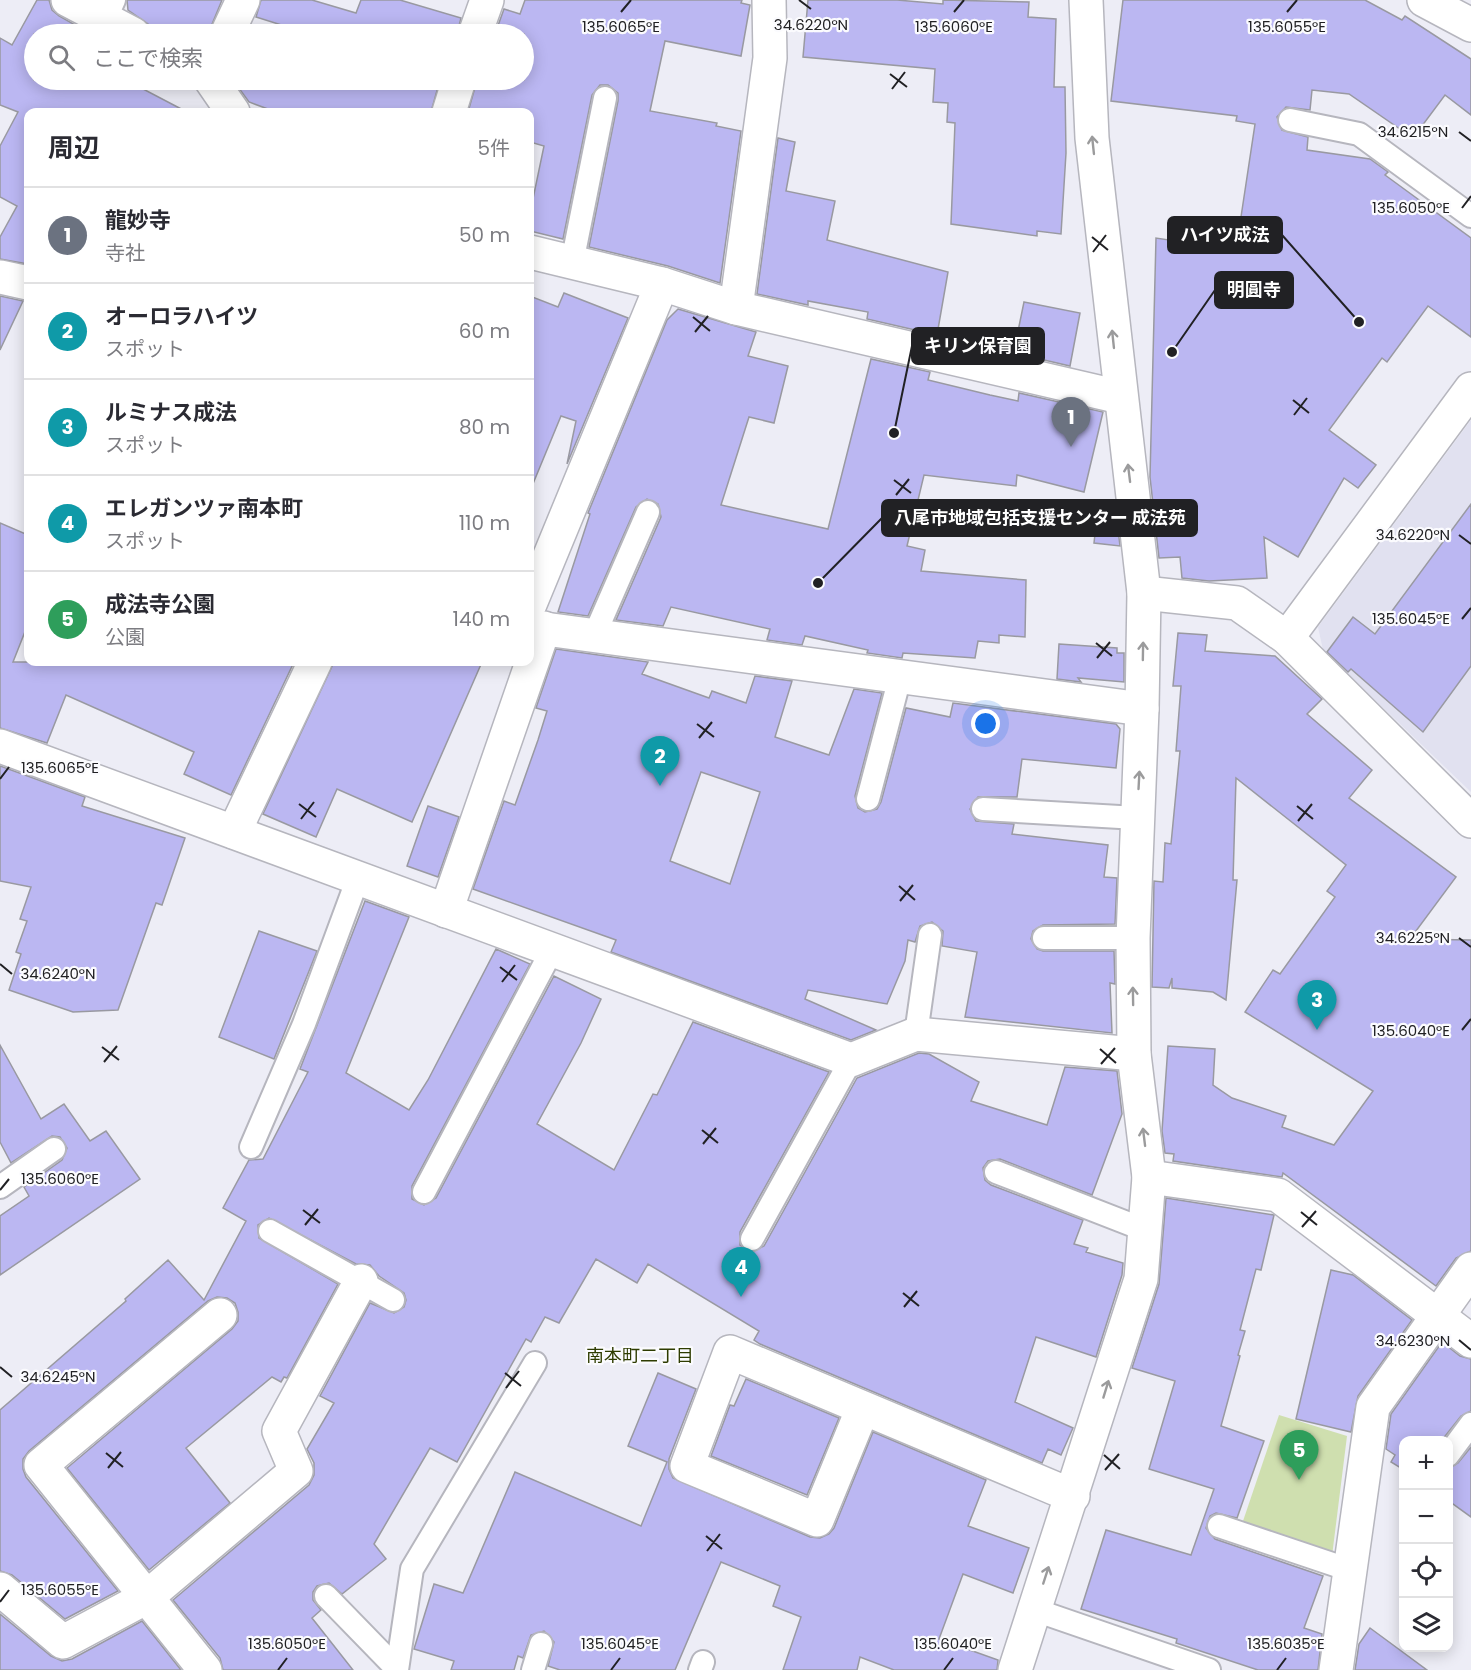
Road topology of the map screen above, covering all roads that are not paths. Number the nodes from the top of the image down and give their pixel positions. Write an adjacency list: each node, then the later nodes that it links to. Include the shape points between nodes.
1 (68, 0): 7 (street)
2 (243, 0): 8 (street)
3 (487, 0): 9 (street)
4 (769, 0): 23 (street, via 770,58)
5 (1086, 0): 25 (street, one-way to 5, via 1092,138)
6 (1424, 0): 10 (street)
7 (117, 18)
8 (232, 24)
9 (479, 24)
10 (1471, 25)
11 (218, 90): 14 (street)
12 (456, 90): 15 (street)
13 (605, 98): 19 (lane)
14 (230, 108)
15 (450, 108)
16 (1290, 120): 17 (lane, via 1359,134)
17 (1471, 216)
18 (534, 253): 19 (street)
19 (572, 263): 22 (street)
20 (0, 277): 21 (street)
21 (24, 282)
22 (662, 284): 23 (street); 27 (street)
23 (736, 308): 25 (street)
24 (1471, 389): 31 (street)
25 (1120, 397): 28 (street, one-way to 25)
26 (648, 512): 30 (lane)
27 (538, 557): 29 (street)
28 (1143, 593): 31 (street, via 1237,603); 35 (street, one-way to 28)
29 (534, 620): 30 (street)
30 (594, 636): 34 (street)
31 (1287, 638): 40 (street)
32 (313, 666): 41 (street)
33 (520, 666): 43 (street)
34 (900, 677): 35 (street); 37 (lane)
35 (1142, 709): 39 (street, one-way to 35)
36 (0, 746): 41 (street)
37 (868, 799)
38 (983, 809): 39 (lane)
39 (1137, 818): 46 (street)
40 (1471, 821)
41 (234, 832): 42 (street)
42 (358, 878): 43 (street); 51 (lane, via 304,1024)
43 (446, 911): 47 (street)
44 (930, 935): 48 (lane)
45 (1044, 938): 46 (lane)
46 (1133, 938): 49 (street, one-way to 46)
47 (552, 950): 50 (street); 56 (lane)
48 (916, 1034): 49 (street); 50 (street)
49 (1134, 1054): 54 (street, one-way to 49)
50 (851, 1060): 59 (lane)
51 (251, 1147)
52 (54, 1149): 55 (lane)
53 (996, 1172): 57 (lane)
54 (1149, 1177): 57 (street); 64 (street, via 1278,1195)
55 (0, 1187)
56 (424, 1192)
57 (1145, 1230): 70 (street, one-way to 57, via 1141,1279)
58 (270, 1231): 61 (lane)
59 (752, 1239)
60 (1471, 1269): 64 (street)
61 (361, 1281): 62 (lane); 75 (street, via 279,1431 296,1471)
62 (393, 1300)
63 (220, 1315): 75 (street, via 41,1465)
64 (1437, 1316): 65 (street); 72 (street, via 1373,1407)
65 (1471, 1341)
66 (535, 1363): 79 (lane, via 412,1569)
67 (863, 1408): 67 (street, via 730,1352 687,1466 817,1520); 70 (street)
68 (1471, 1424): 69 (lane)
69 (1453, 1449)
70 (1073, 1496): 76 (street, one-way to 70)
71 (1219, 1526): 72 (lane)
72 (1350, 1570): 83 (street)
73 (0, 1589): 75 (street, via 63,1642)
74 (326, 1596): 79 (lane)
75 (147, 1597): 78 (street)
76 (1035, 1610): 81 (street); 82 (lane)
77 (541, 1644): 80 (lane)
78 (205, 1670)
79 (397, 1670)
80 (533, 1670)
81 (1015, 1670)
82 (1209, 1670)
83 (1336, 1670)

